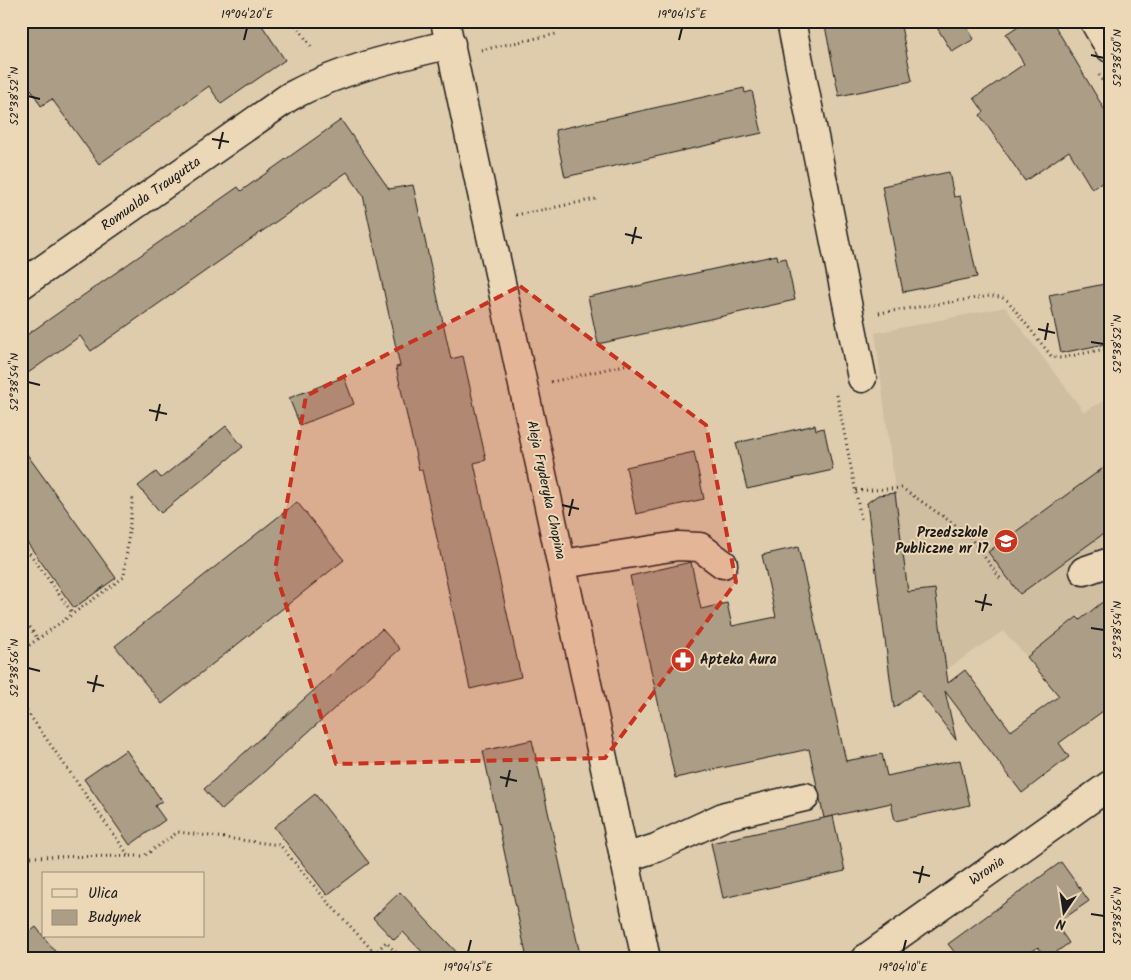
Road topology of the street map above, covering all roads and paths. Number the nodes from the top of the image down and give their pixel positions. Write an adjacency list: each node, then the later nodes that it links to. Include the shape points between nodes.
1 (293, 21): 7 (path)
2 (791, 21): 11 (street)
3 (1094, 21): 6 (street)
4 (556, 34): 5 (path)
5 (450, 41): 9 (street, Aleja Fryderyka Chopina); 10 (street, Romualda Traugutta, via 342,73 289,97)
6 (1110, 48)
7 (313, 49)
8 (596, 199): 9 (path)
9 (488, 221): 15 (street, Aleja Fryderyka Chopina)
10 (21, 285)
11 (850, 318): 12 (path, via 990,296 1001,297 1014,307 1052,357); 14 (street)
12 (1110, 348)
13 (633, 363): 15 (path)
14 (862, 378)
15 (524, 388): 22 (street, Aleja Fryderyka Chopina)
16 (836, 388): 17 (path)
17 (856, 491): 19 (path); 25 (path, via 902,488 967,533)
18 (132, 496): 26 (path, via 124,577)
19 (861, 519)
20 (21, 541): 26 (path)
21 (1110, 562): 24 (street)
22 (562, 564): 23 (street, via 678,546 700,547); 35 (street, Aleja Fryderyka Chopina)
23 (723, 564)
24 (1084, 571)
25 (1000, 578)
26 (73, 614): 28 (path)
27 (21, 615): 28 (path)
28 (38, 639): 29 (path)
29 (21, 651)
30 (21, 703): 33 (path)
31 (1110, 785): 38 (street, Wronia)
32 (805, 797): 35 (street, via 724,816 656,848)
33 (129, 856): 34 (path); 36 (path, via 144,856 178,832 280,845 375,953 386,942)
34 (21, 857)
35 (624, 858): 37 (street, Aleja Fryderyka Chopina)
36 (402, 959)
37 (646, 959)
38 (865, 959)

